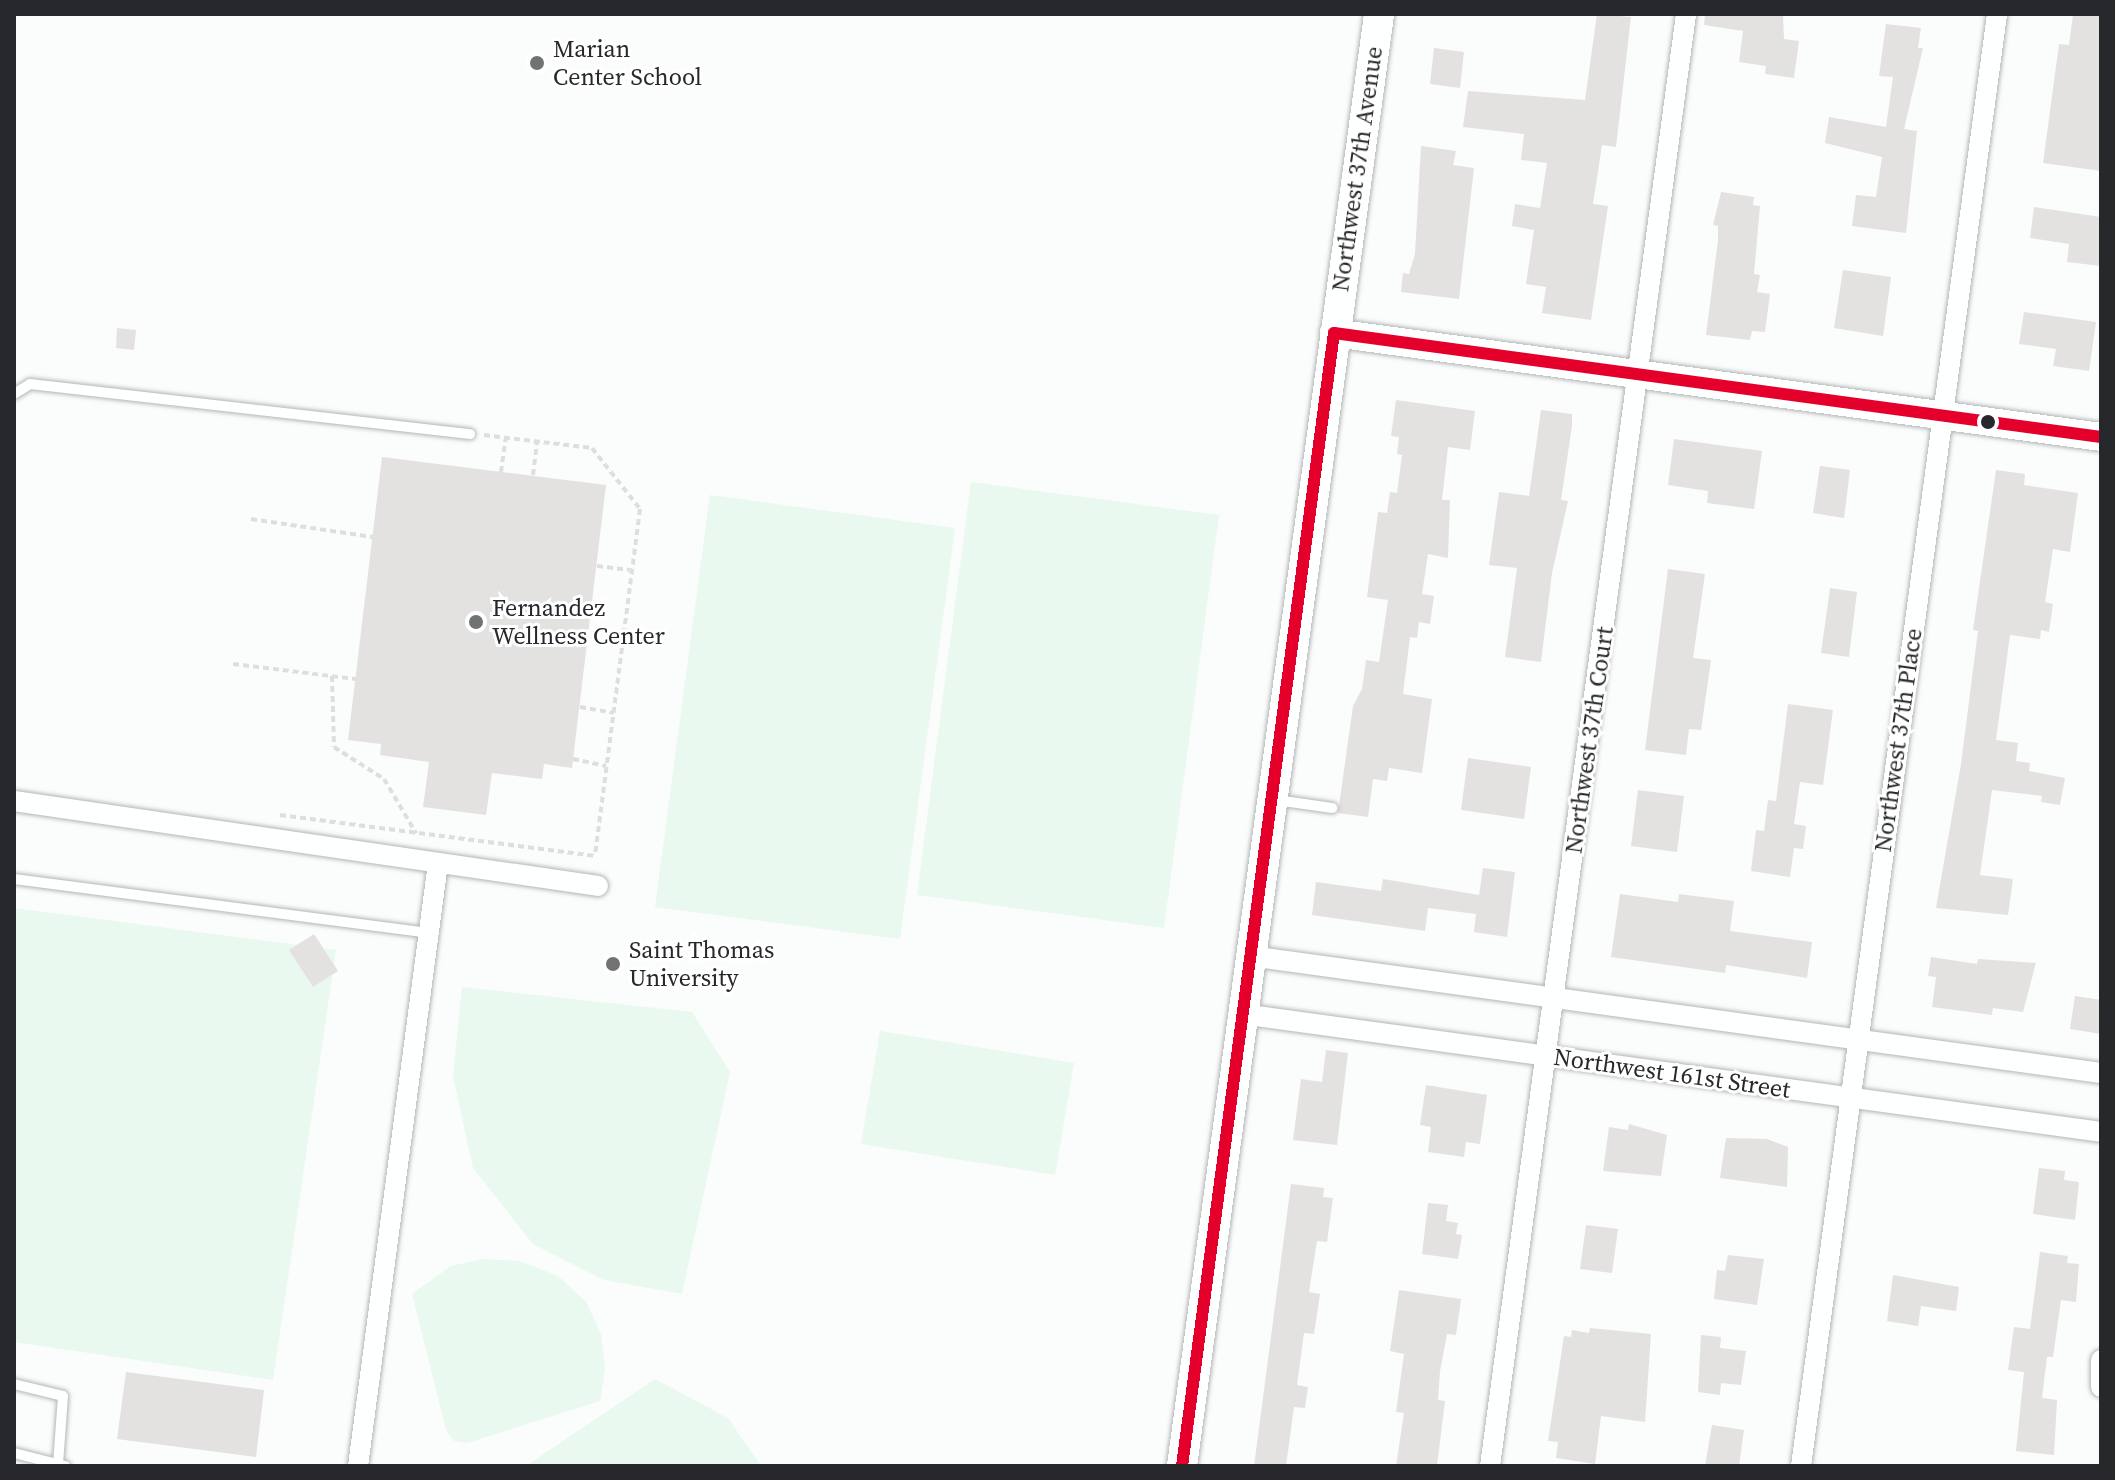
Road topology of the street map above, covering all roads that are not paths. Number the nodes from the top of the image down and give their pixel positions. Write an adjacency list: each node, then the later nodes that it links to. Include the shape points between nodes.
1 (1379, 14): 4 (main road, Northwest 37th Avenue)
2 (1686, 14): 5 (street, Northwest 37th Court)
3 (1997, 14): 7 (street, Northwest 37th Place)
4 (1334, 333): 5 (street); 10 (main road, Northwest 37th Avenue)
5 (1638, 373): 7 (street); 18 (street, Northwest 37th Court)
6 (14, 394): 8 (lane, via 30,384)
7 (1943, 415): 9 (street); 20 (street, Northwest 37th Place)
8 (470, 434)
9 (2101, 437)
10 (1270, 800): 12 (lane); 17 (main road, Northwest 37th Avenue)
11 (14, 801): 13 (street)
12 (1332, 808)
13 (438, 863): 15 (street); 16 (street)
14 (14, 879): 16 (lane)
15 (598, 886)
16 (429, 933): 30 (street)
17 (1250, 956): 18 (street); 19 (main road, Northwest 37th Avenue)
18 (1555, 998): 20 (street); 21 (street, Northwest 37th Court)
19 (1242, 1014): 21 (street, Northwest 161st Street); 31 (main road, Northwest 37th Avenue)
20 (1857, 1039): 22 (street); 23 (street, Northwest 37th Place)
21 (1548, 1056): 23 (street, Northwest 161st Street); 32 (street, Northwest 37th Court)
22 (2101, 1073)
23 (1850, 1098): 24 (street, Northwest 161st Street); 33 (street, Northwest 37th Place)
24 (2101, 1132)
25 (2101, 1360): 27 (street)
26 (14, 1384): 29 (lane, via 63,1396)
27 (2101, 1387)
28 (14, 1453): 29 (lane)
29 (62, 1465)
30 (358, 1466)
31 (1182, 1466)
32 (1490, 1466)
33 (1801, 1466)

